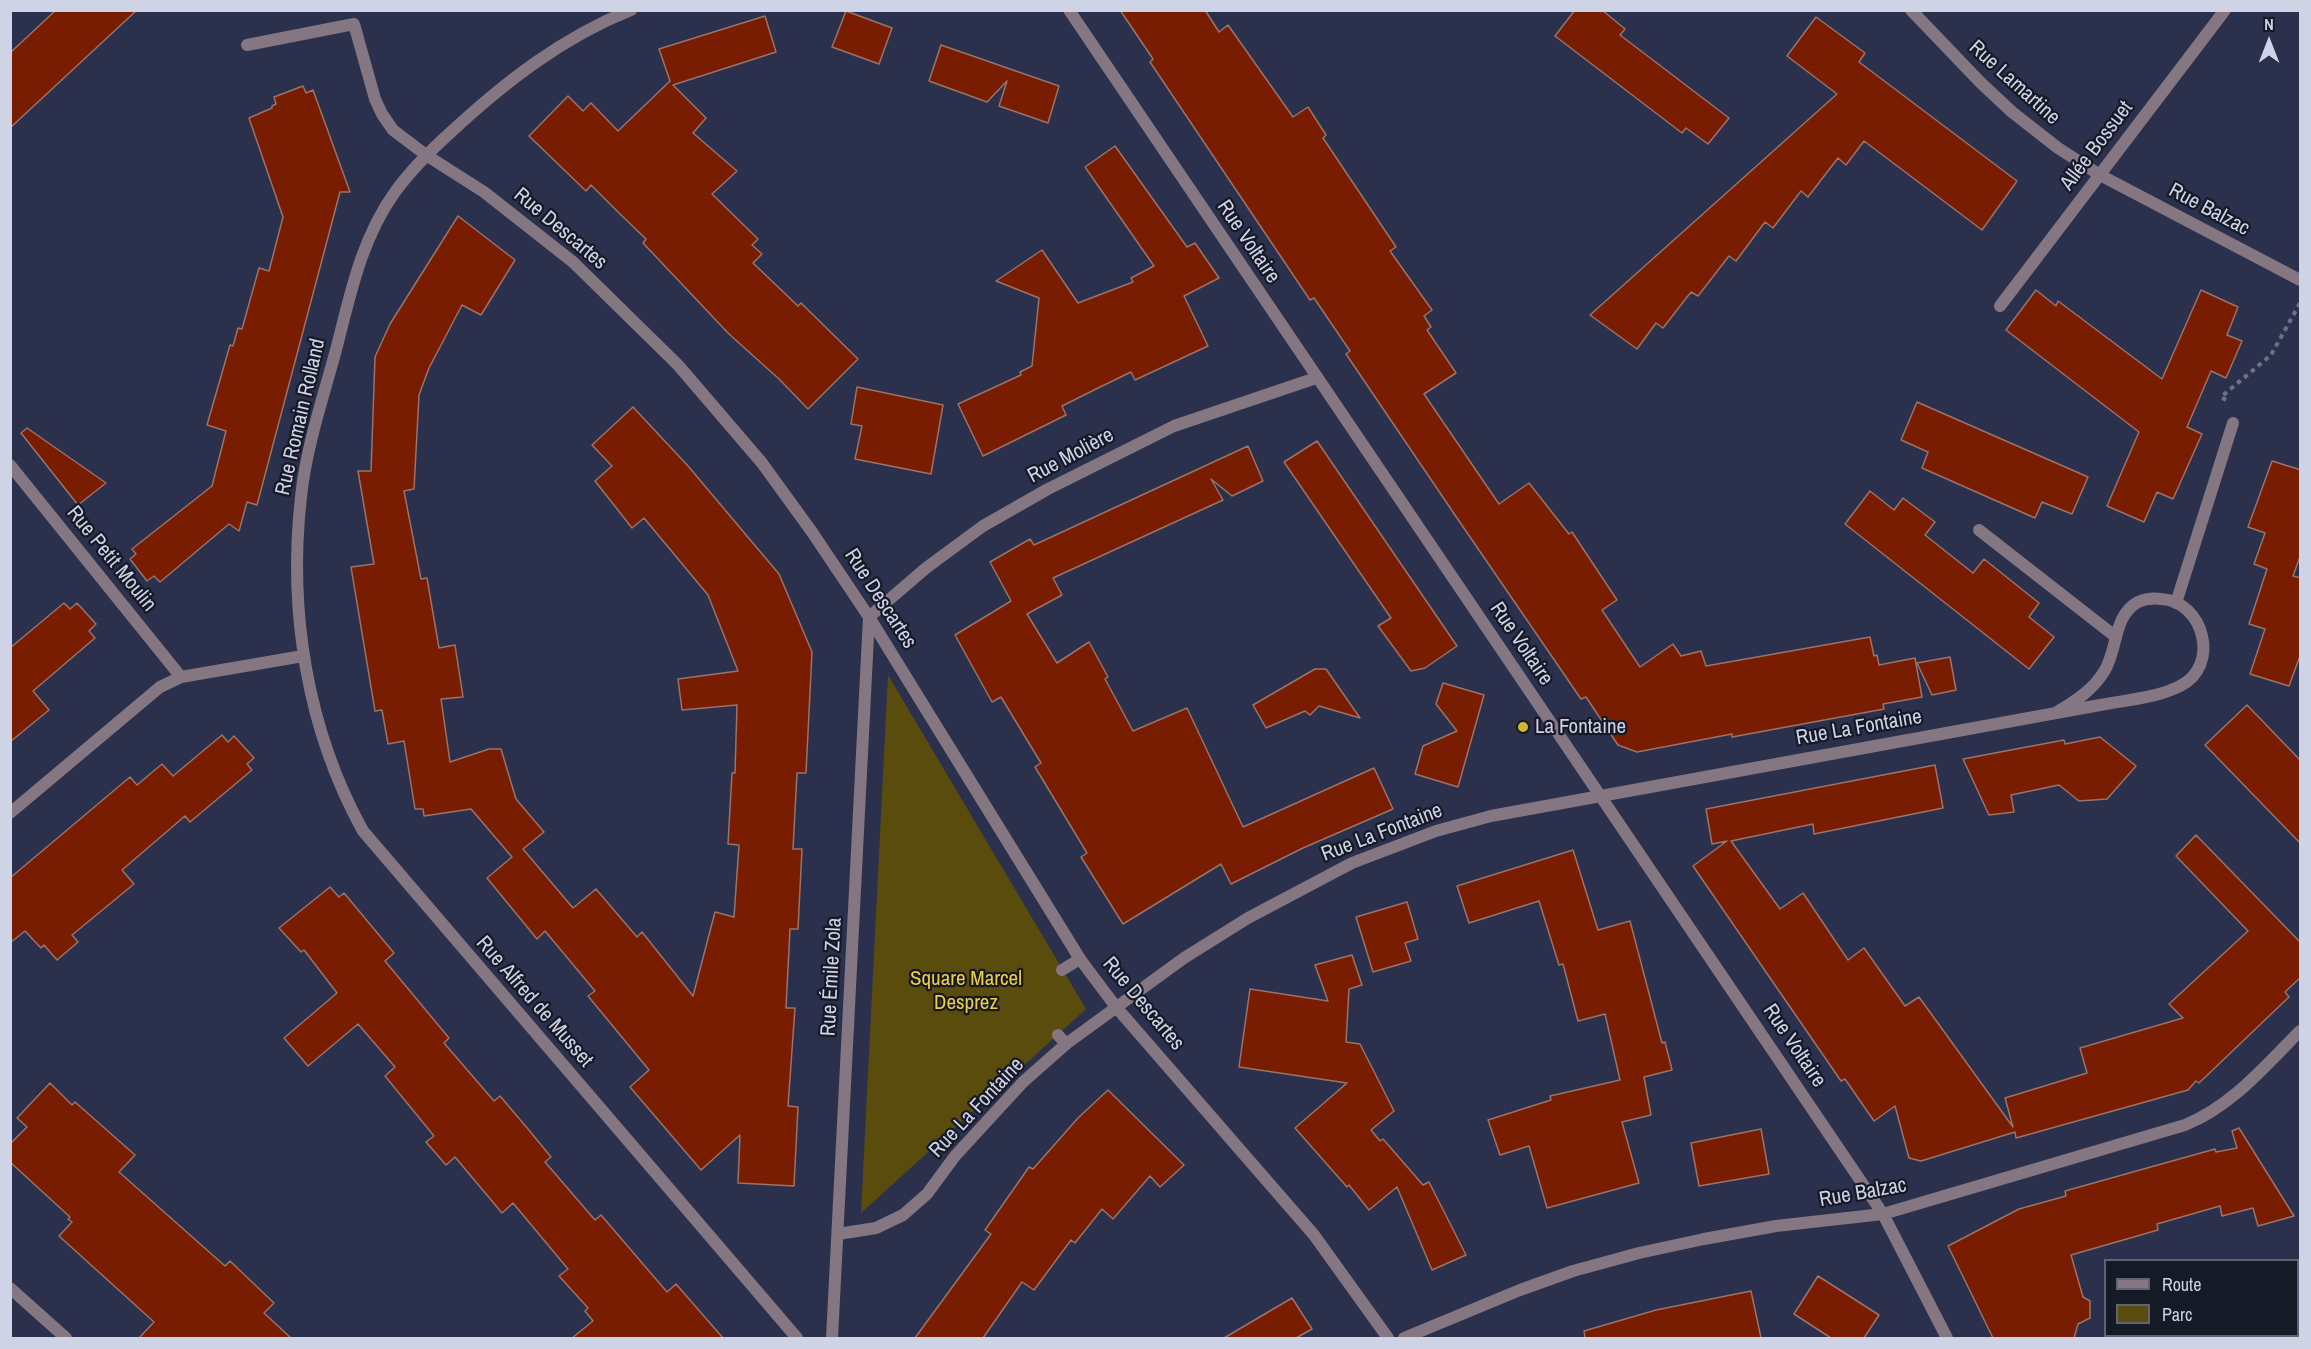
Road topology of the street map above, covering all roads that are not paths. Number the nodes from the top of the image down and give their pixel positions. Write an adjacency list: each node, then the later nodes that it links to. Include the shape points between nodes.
1 (632, 10): 6 (street, Rue Romain Rolland, via 542,57)
2 (1069, 10): 10 (street, Rue Voltaire)
3 (1911, 10): 7 (street, Rue Lamartine, via 2012,112)
4 (2225, 10): 7 (street, Allée Bossuet)
5 (247, 45): 6 (street, Rue Descartes, via 354,24 382,114 393,130)
6 (426, 155): 15 (street, Rue Descartes, via 543,237 678,365 762,464); 17 (street, Rue Romain Rolland, via 396,191 369,239 356,272 309,451 297,548)
7 (2100, 175): 8 (street, Rue Balzac); 9 (street, Allée Bossuet)
8 (2301, 280)
9 (2001, 306)
10 (1316, 378): 15 (street, Rue Molière, via 1174,426 1048,489 983,526); 20 (street, Rue Voltaire)
11 (2234, 423): 14 (street)
12 (10, 465): 18 (street, Rue Petit Moulin)
13 (1978, 530): 16 (street)
14 (2176, 603): 16 (street, Rue La Fontaine, via 2153,598 2140,601 2128,609); 19 (street, Rue La Fontaine, via 2189,610 2197,621 2203,651 2201,664 2181,686)
15 (869, 616): 22 (street, Rue Descartes); 27 (street, Rue Émile Zola)
16 (2116, 637): 19 (street, Rue La Fontaine, via 2105,669 2095,683 2081,698)
17 (303, 656): 18 (street); 30 (street, Rue Alfred de Musset, via 329,757 344,797 363,831)
18 (181, 677): 21 (street, via 153,693)
19 (2057, 712): 20 (street, Rue La Fontaine)
20 (1599, 795): 24 (street, Rue La Fontaine, via 1436,831 1353,863 1248,918); 26 (street, Rue Voltaire)
21 (10, 813)
22 (1080, 958): 23 (street); 24 (street, Rue Descartes)
23 (1062, 970)
24 (1116, 1006): 27 (street, Rue La Fontaine, via 1062,1039 955,1156 927,1194 903,1215 876,1228); 32 (street, Rue Descartes, via 1314,1235)
25 (2301, 1031): 26 (street, Rue Balzac, via 2227,1102 2206,1116)
26 (1883, 1214): 33 (street, Rue Balzac, via 1766,1228 1639,1253 1520,1290); 34 (street, Rue Voltaire)
27 (838, 1234): 31 (street, Rue Émile Zola)
28 (10, 1288): 29 (street)
29 (66, 1338)
30 (797, 1338)
31 (832, 1338)
32 (1389, 1338)
33 (1404, 1338)
34 (1947, 1338)

